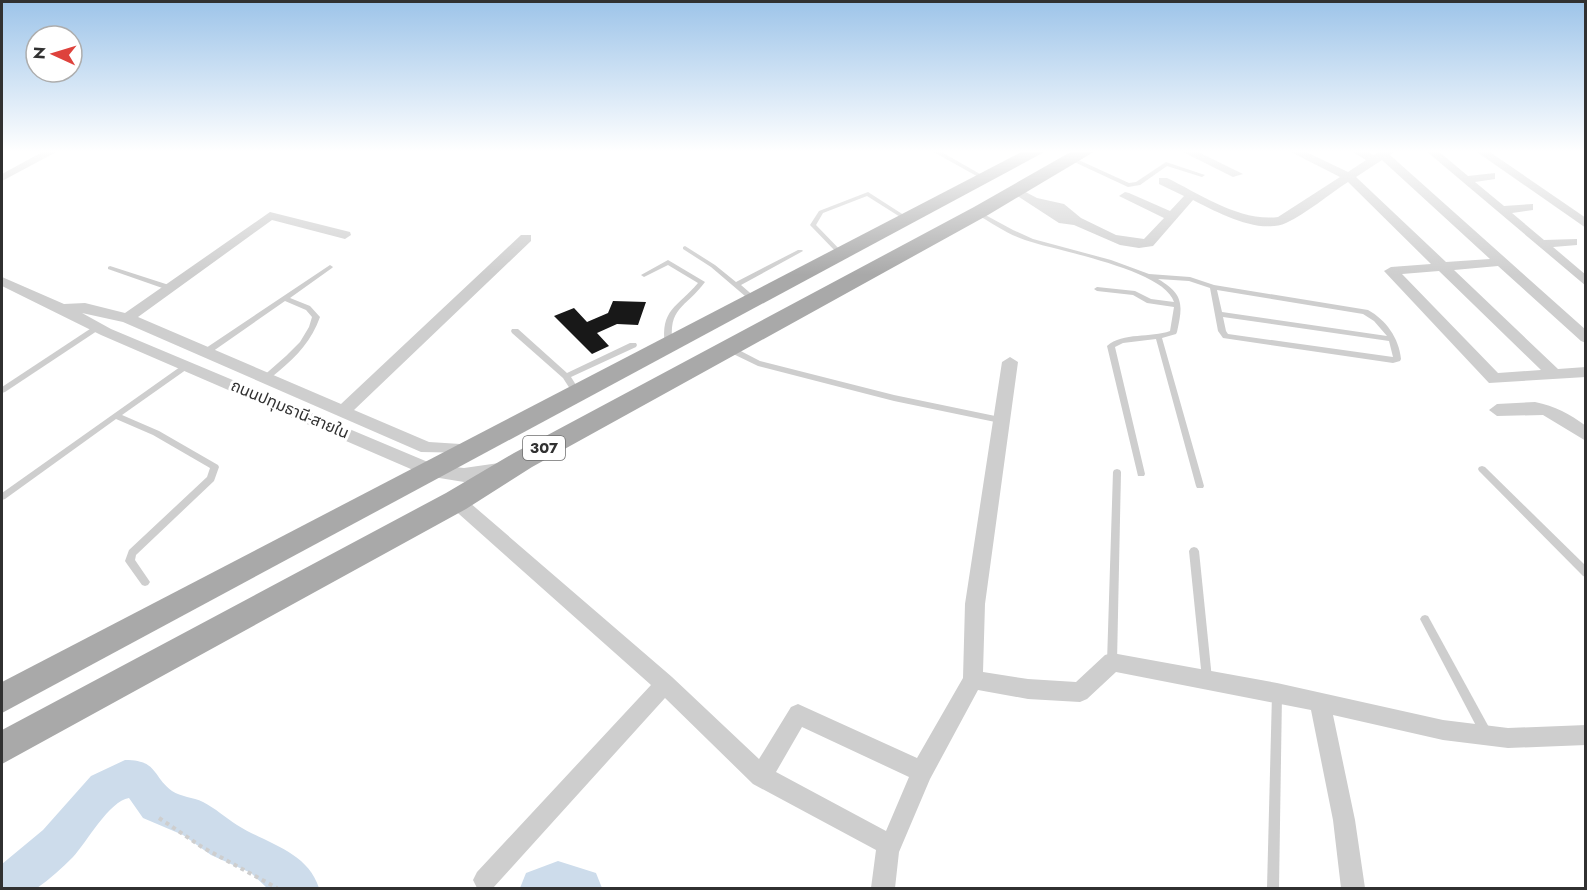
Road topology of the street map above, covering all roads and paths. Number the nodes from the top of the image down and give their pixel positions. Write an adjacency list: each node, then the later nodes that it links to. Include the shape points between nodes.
1 (959, 192): 10 (main road, 307)
2 (1027, 192): 14 (main road, 307); 15 (street, via 1123,243 1135,245 1152,240)
3 (1186, 192): 9 (street)
4 (1324, 192): 9 (street, via 1272,223 1246,217)
5 (1364, 192): 26 (street)
6 (1423, 192): 25 (street)
7 (1478, 192): 13 (street)
8 (1539, 192): 17 (street)
9 (1192, 194): 15 (street)
10 (952, 195): 14 (main road, via 979,195 986,201); 16 (main road, 307)
11 (1125, 196): 15 (street)
12 (1529, 207): 13 (street)
13 (1500, 210): 21 (street)
14 (980, 212): 30 (lane, via 1032,240 1097,257); 49 (main road, 307)
15 (1172, 217)
16 (907, 219): 24 (main road, 307); 24 (lane, via 868,194 821,212 813,225)
17 (1586, 224)
18 (345, 236): 34 (street, via 270,216)
19 (526, 238): 59 (street)
20 (1572, 242): 21 (street)
21 (1541, 244): 31 (street)
22 (684, 249): 36 (lane)
23 (800, 251): 36 (lane)
24 (841, 254): 36 (main road, 307)
25 (1501, 262): 26 (street); 45 (street)
26 (1442, 266): 54 (street); 54 (street, via 1391,271 1494,379)
27 (330, 267): 37 (lane)
28 (110, 268): 34 (lane)
29 (644, 275): 48 (lane, via 668,262 702,282 671,315 665,327)
30 (1148, 276): 33 (lane, via 1190,279); 38 (lane, via 1175,295)
31 (1583, 278)
32 (2, 281): 39 (street, ถนนปทุมธานี-สายใน)
33 (1213, 287): 40 (lane); 46 (lane, via 1365,312 1379,321)
34 (170, 288): 41 (street)
35 (1097, 290): 38 (lane, via 1135,293 1149,301)
36 (745, 292): 48 (main road, 307)
37 (286, 299): 50 (lane); 55 (lane, via 308,308 316,317 311,333 295,355)
38 (1178, 306): 44 (lane, via 1173,332)
39 (64, 308): 41 (street, ถนนปทุมธานี-สายใน, via 85,308); 42 (street, ถนนปทุมธานี-สายใน)
40 (1219, 314): 46 (lane); 46 (lane, via 1222,331 1234,338 1393,360 1397,354)
41 (127, 318): 50 (street, ถนนปทุมธานี-สายใน)
42 (99, 327): 52 (street, ถนนปทุมธานี-สายใน); 57 (lane)
43 (515, 331): 56 (lane)
44 (1158, 338): 68 (lane, via 1122,341 1111,346); 69 (lane)
45 (1586, 338)
46 (1391, 339)
47 (633, 345): 56 (lane)
48 (669, 345): 56 (main road, 307)
49 (729, 349): 61 (lane, via 769,366); 64 (main road, 307)
50 (206, 352): 52 (street); 55 (street, ถนนปทุมธานี-สายใน)
51 (1010, 362): 61 (street)
52 (187, 365): 60 (lane); 66 (street, ถนนปทุมธานี-สายใน)
53 (1586, 372): 54 (street)
54 (1554, 374)
55 (265, 378): 59 (street, ถนนปทุมธานี-สายใน)
56 (572, 385): 63 (main road, 307)
57 (2, 390)
58 (1497, 410): 62 (street, via 1532,406 1556,411)
59 (342, 412): 63 (street, ถนนปทุมธานี-สายใน, via 428,448)
60 (116, 416): 70 (lane); 74 (lane, via 215,466 211,479 132,553 130,561)
61 (1000, 420): 78 (street, via 975,604)
62 (1586, 435)
63 (476, 448): 66 (main road, 307)
64 (523, 460): 66 (street, ถนนปทุมธานี-สายใน, via 477,474); 71 (main road, 307)
65 (1482, 469): 73 (lane)
66 (433, 471): 81 (main road, 307)
67 (1118, 472): 76 (lane)
68 (1141, 474)
69 (1200, 486)
70 (2, 497)
71 (456, 501): 79 (street); 85 (main road, 307)
72 (1194, 551): 77 (lane)
73 (1586, 573)
74 (145, 582)
75 (1425, 619): 83 (lane)
76 (1112, 662): 77 (street); 78 (street, via 1080,692)
77 (1207, 679): 80 (street)
78 (973, 680): 86 (street)
79 (664, 684): 87 (street); 90 (street)
80 (1277, 693): 82 (street); 93 (lane)
81 (2, 698)
82 (1320, 702): 83 (street, via 1443,730); 94 (street, via 1344,819)
83 (1487, 735): 84 (street)
84 (1586, 735)
85 (2, 748)
86 (922, 772): 87 (street, via 798,714); 89 (street, via 893,843)
87 (761, 776): 89 (street)
88 (159, 818): 91 (path, via 184,839)
89 (888, 844): 92 (street)
90 (485, 880)
91 (277, 888)
92 (883, 888)
93 (1273, 888)
94 (1353, 888)

